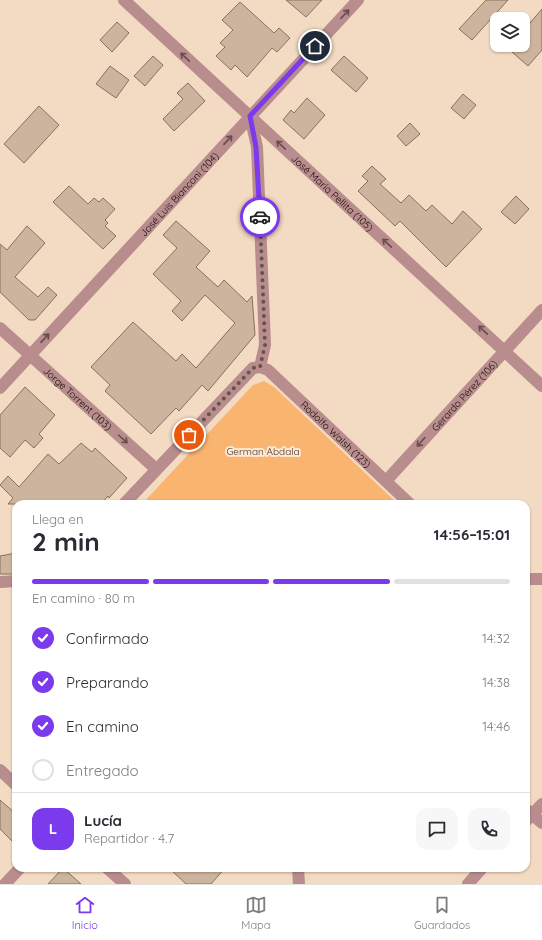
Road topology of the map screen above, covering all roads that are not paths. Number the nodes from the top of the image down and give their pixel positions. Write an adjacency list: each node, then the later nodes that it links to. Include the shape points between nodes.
1 (124, 0): 3 (street, José María Pellita (105), one-way to 1)
2 (358, 0): 3 (street, José Luis Bianconi (104), one-way to 2)
3 (250, 116): 6 (street, José María Pellita (105), one-way to 3); 7 (street, José Luis Bianconi (104), one-way to 3); 8 (street, via 257,155 265,345)
4 (542, 310): 6 (street, Gerardo Pérez (106))
5 (0, 328): 7 (street, Jorge Torrent (103))
6 (505, 351): 9 (street, José María Pellita (105)); 12 (street, Gerardo Pérez (106), one-way to 12)
7 (30, 355): 10 (street, José Luis Bianconi (104)); 11 (street, Jorge Torrent (103), one-way to 11)
8 (260, 367): 11 (street, via 253,368); 12 (street, Rodolfo Walsh (123), via 268,370)
9 (542, 386)
10 (0, 388)
11 (156, 469): 13 (street)
12 (386, 481): 14 (street, Rodolfo Walsh (123))
13 (128, 500)
14 (406, 500)
15 (530, 579): 16 (street)
16 (542, 579)
17 (12, 581): 18 (street)
18 (0, 582)
19 (0, 770): 20 (street)
20 (12, 781)
21 (542, 804): 22 (street)
22 (530, 813)
23 (530, 816): 24 (street)
24 (542, 823)
25 (16, 872): 29 (street)
26 (112, 872): 30 (street)
27 (298, 872): 31 (street)
28 (478, 872): 32 (street)
29 (5, 884)
30 (125, 884)
31 (299, 884)
32 (468, 884)

